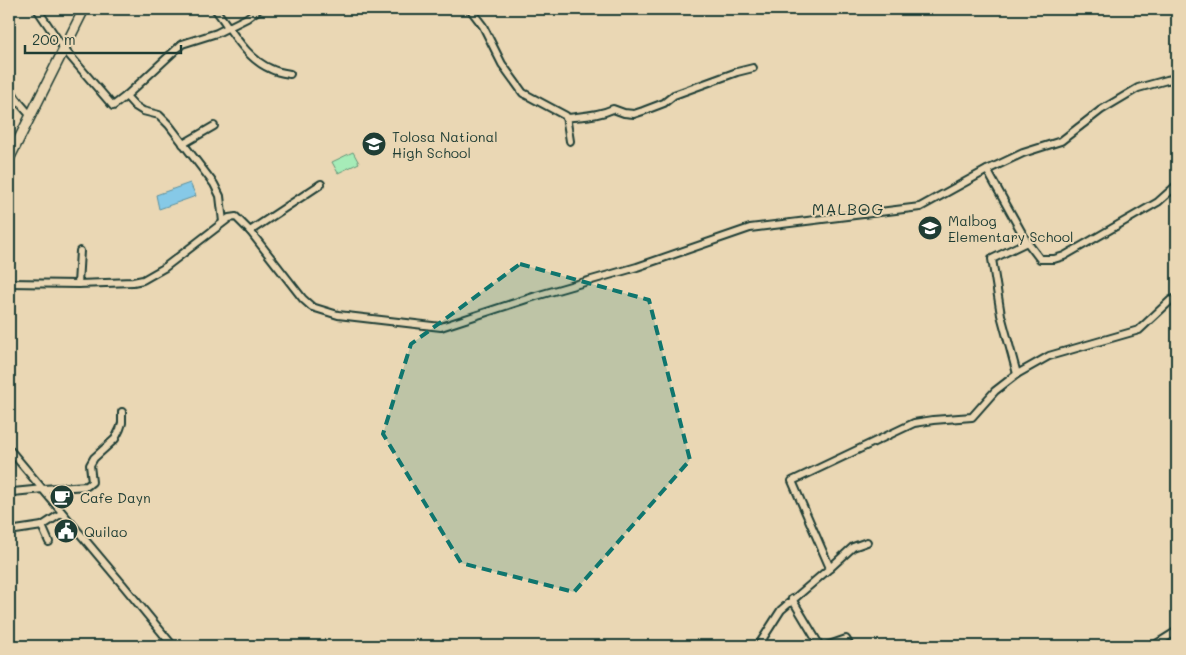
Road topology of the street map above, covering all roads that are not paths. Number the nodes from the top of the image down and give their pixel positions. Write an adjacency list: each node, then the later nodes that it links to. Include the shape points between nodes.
1 (37, 9): 7 (street)
2 (84, 9): 7 (highway)
3 (216, 9): 6 (street)
4 (259, 9): 6 (street)
5 (470, 9): 16 (street, via 523,93)
6 (229, 27): 9 (street, via 257,61 270,69); 12 (street, via 182,44)
7 (64, 49): 12 (street, via 113,106); 15 (highway)
8 (752, 68): 16 (street, via 674,95 664,103 634,114 613,109)
9 (290, 74)
10 (1177, 78): 21 (street, via 1138,88 1060,141 1023,153)
11 (9, 88): 13 (street)
12 (126, 96): 19 (street, via 143,111 159,115)
13 (18, 101): 14 (street); 15 (street)
14 (9, 108)
15 (30, 115): 20 (highway)
16 (566, 118): 18 (street)
17 (214, 126): 19 (street)
18 (570, 141)
19 (183, 144): 24 (street, via 214,184 220,196)
20 (9, 159)
21 (987, 170): 25 (street, via 920,207 750,228 638,267 441,327 338,315 312,307); 26 (street)
22 (321, 184): 25 (street)
23 (1177, 184): 26 (street, via 1158,202 1064,256 1040,259)
24 (223, 222): 25 (street, via 236,216); 29 (street, via 164,268 143,280)
25 (250, 231)
26 (1026, 242): 31 (street, via 992,259 1001,315)
27 (80, 251): 29 (street)
28 (9, 283): 29 (street)
29 (78, 284)
30 (1177, 298): 31 (street, via 1139,330 1049,356)
31 (1017, 374): 41 (street, via 995,391 972,417 914,423 792,481)
32 (122, 412): 34 (street, via 122,423 115,439 90,465 92,482 87,486)
33 (9, 449): 34 (street)
34 (43, 489): 35 (street); 36 (street)
35 (13, 492)
36 (62, 512): 37 (street); 44 (street)
37 (42, 526): 38 (street); 39 (street)
38 (9, 530)
39 (49, 542)
40 (867, 542): 41 (street, via 853,547)
41 (830, 568): 42 (street)
42 (792, 599): 45 (street); 46 (street)
43 (1177, 631): 49 (street)
44 (173, 646)
45 (758, 646)
46 (820, 646)
47 (826, 646): 48 (street, via 846,639)
48 (850, 646)
49 (1153, 646)

